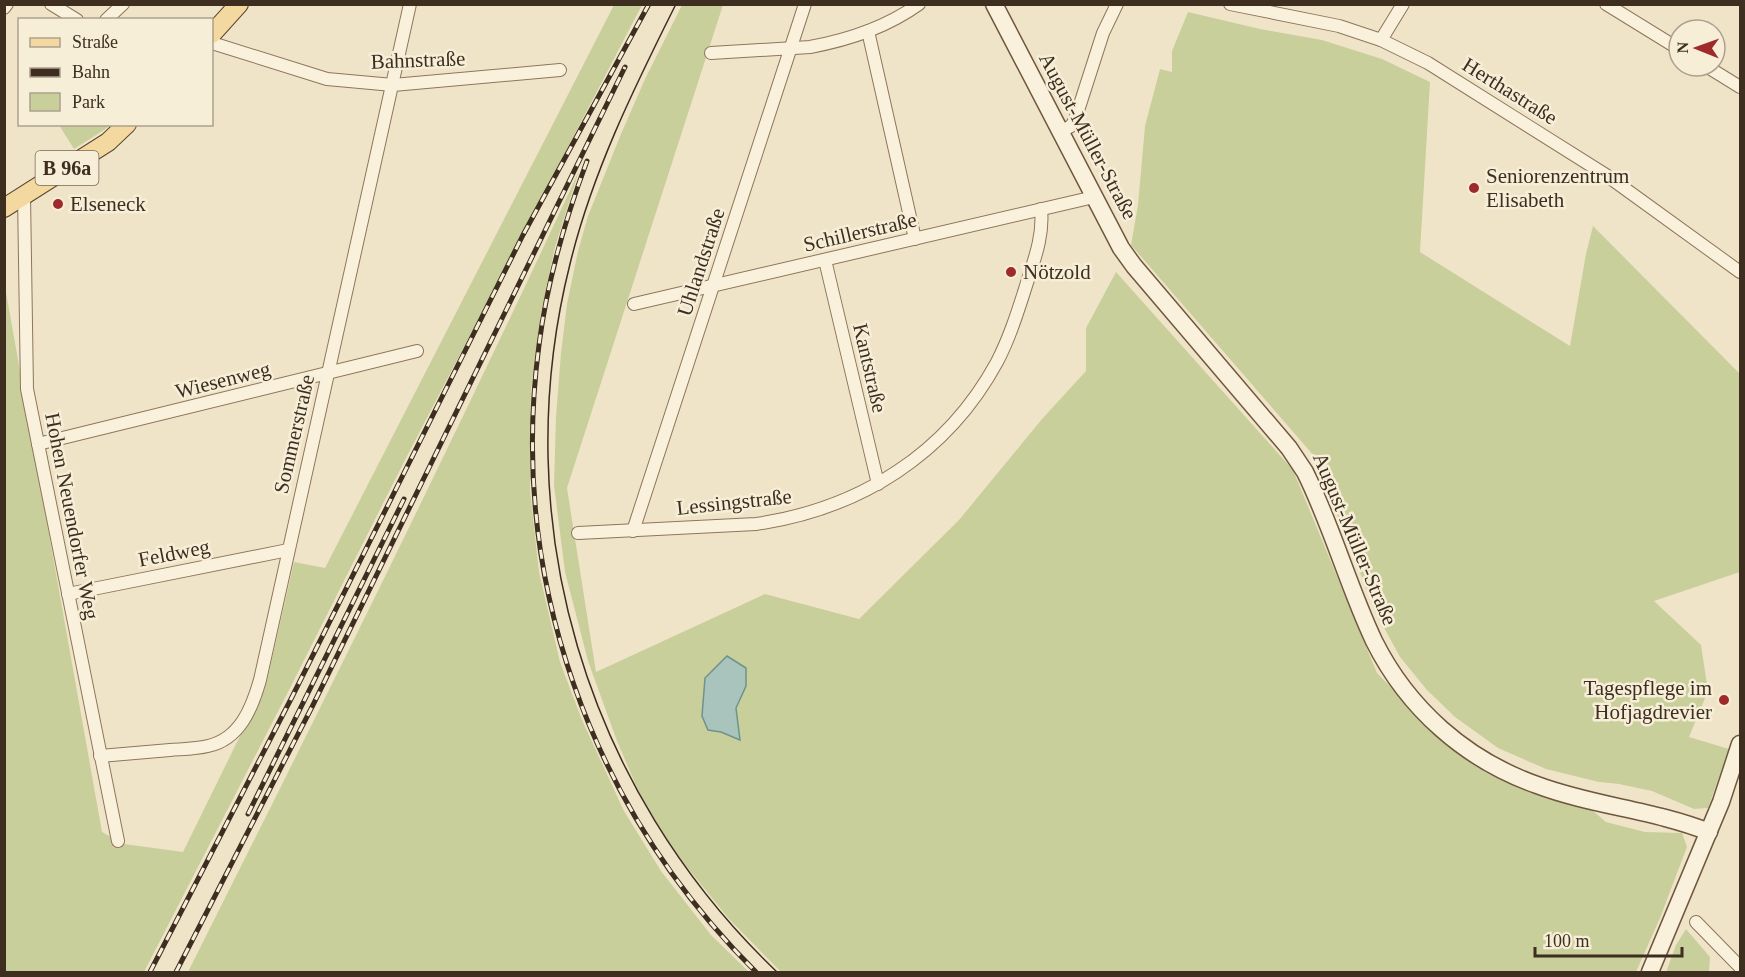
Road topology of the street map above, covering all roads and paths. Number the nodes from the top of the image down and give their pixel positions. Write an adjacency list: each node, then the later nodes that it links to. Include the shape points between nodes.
1 (51, 4): 12 (street)
2 (123, 4): 13 (street)
3 (239, 4): 15 (main road)
4 (410, 4): 23 (street, Sommerstraße)
5 (805, 4): 19 (street, Uhlandstraße)
6 (919, 4): 14 (street)
7 (994, 4): 26 (main road, August-Müller-Straße)
8 (1118, 4): 26 (street, via 1101,39 1075,120)
9 (1230, 4): 16 (street, Herthastraße, via 1332,25)
10 (1403, 4): 16 (street)
11 (1606, 4): 17 (street)
12 (74, 18)
13 (108, 18)
14 (868, 31): 19 (street, via 825,44); 31 (street)
15 (213, 33)
16 (1381, 40): 33 (street, Herthastraße, via 1428,63 1606,175)
17 (1667, 42)
18 (213, 43): 23 (street, Bahnstraße, via 327,79)
19 (791, 48): 20 (street); 34 (street, Uhlandstraße)
20 (711, 53)
21 (560, 70): 23 (street, Bahnstraße)
22 (1725, 78): 24 (street)
23 (393, 85): 37 (street, Sommerstraße)
24 (1740, 87)
25 (125, 126): 27 (main road, B 96a, via 108,142)
26 (1060, 132): 28 (main road, August-Müller-Straße)
27 (24, 195): 29 (main road, B 96a); 38 (street, Hohen Neuendorfer Weg, via 27,389)
28 (1094, 197): 30 (street, Schillerstraße); 46 (main road, August-Müller-Straße, via 1134,266 1298,459 1374,640 1423,711 1462,747 1512,776 1574,797)
29 (4, 208)
30 (1041, 209): 31 (street, Schillerstraße); 39 (street, Lessingstraße, via 1041,233 1021,302 988,377 936,440 911,463)
31 (915, 239): 32 (street, Schillerstraße)
32 (825, 260): 34 (street, Schillerstraße); 39 (street, Kantstraße)
33 (1740, 272)
34 (713, 286): 35 (street, Schillerstraße); 40 (street, Uhlandstraße)
35 (634, 304)
36 (417, 351): 37 (street, Wiesenweg)
37 (327, 375): 38 (street, Wiesenweg); 42 (street, Sommerstraße)
38 (38, 444): 43 (street, Hohen Neuendorfer Weg)
39 (878, 484): 40 (street, Lessingstraße, via 820,510 774,521)
40 (633, 531): 41 (street, Lessingstraße)
41 (578, 533)
42 (288, 550): 43 (street, Feldweg); 45 (street, Sommerstraße, via 258,687 239,727 225,739 207,746)
43 (68, 594): 45 (street, Hohen Neuendorfer Weg)
44 (1740, 744): 46 (main road)
45 (100, 756): 47 (street, Hohen Neuendorfer Weg)
46 (1708, 832): 50 (main road)
47 (118, 841)
48 (1696, 922): 49 (street)
49 (1740, 967)
50 (1650, 972)

